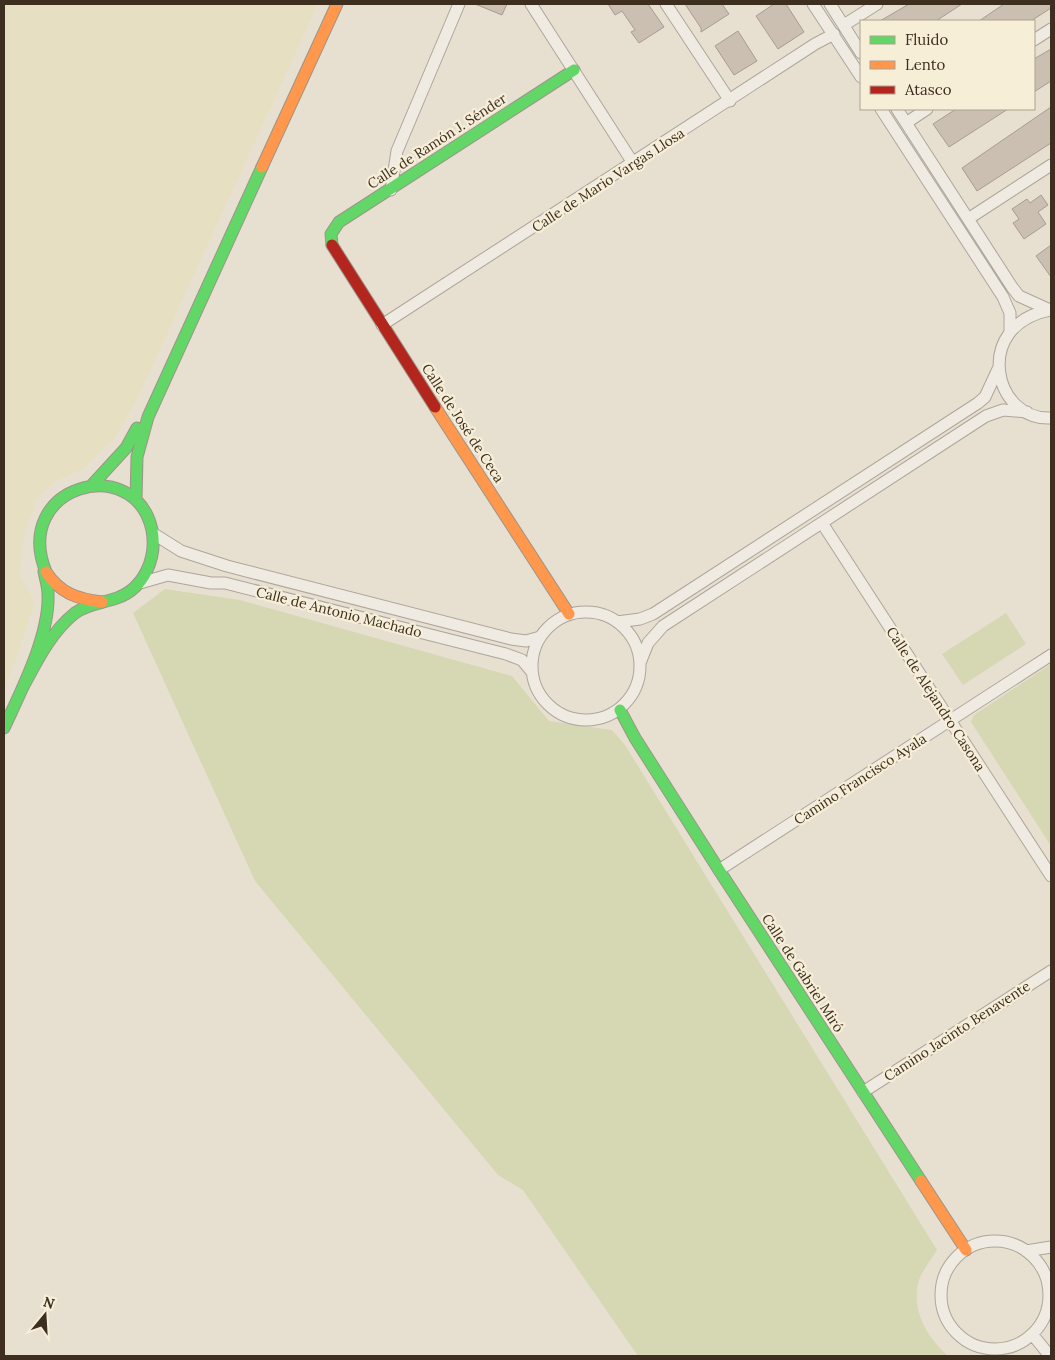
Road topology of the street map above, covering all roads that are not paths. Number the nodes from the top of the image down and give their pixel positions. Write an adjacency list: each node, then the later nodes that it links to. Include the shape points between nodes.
1 (337, 4): 29 (street)
2 (459, 4): 22 (street, via 397,151)
3 (531, 4): 13 (street)
4 (666, 4): 15 (street)
5 (813, 4): 10 (street)
6 (830, 4): 8 (street)
7 (877, 4): 8 (street)
8 (844, 26): 12 (street)
9 (1051, 28): 11 (street)
10 (834, 34): 14 (street); 15 (street, Calle de Mario Vargas Llosa)
11 (1035, 39)
12 (860, 51)
13 (574, 70): 20 (street); 22 (street, Calle de Ramón J. Sénder)
14 (860, 75)
15 (730, 101): 20 (street, Calle de Mario Vargas Llosa)
16 (883, 110): 27 (street, via 1003,297 1010,313)
17 (898, 110): 19 (street)
18 (925, 110): 19 (street)
19 (906, 122): 23 (street)
20 (633, 163): 26 (street, Calle de Mario Vargas Llosa)
21 (1051, 165): 23 (street)
22 (390, 190): 24 (street, Calle de Ramón J. Sénder, via 339,222 331,234)
23 (968, 219): 25 (street, via 1019,296)
24 (332, 247): 26 (street, Calle de José de Ceca)
25 (1051, 310): 27 (street, via 1034,313)
26 (382, 325): 39 (street, Calle de José de Ceca)
27 (1010, 330): 28 (street, via 1004,338)
28 (998, 369): 30 (street, via 1007,394); 40 (street, via 985,397 978,404 653,614)
29 (159, 389): 32 (street, via 126,448); 33 (street, via 138,449 134,476)
30 (1027, 412): 31 (street); 34 (street, via 1002,410 986,416)
31 (1051, 418)
32 (92, 485): 33 (street, via 117,488); 36 (street, via 69,491 52,505 40,528 38,548)
33 (136, 500): 35 (street, via 147,514)
34 (822, 523): 43 (street, via 663,626 648,643); 47 (street, Calle de Alejandro Casona)
35 (154, 534): 37 (street, via 153,559); 41 (street, Calle de Antonio Machado, via 181,551 227,566 511,639 526,641)
36 (43, 569): 38 (street, via 63,592 82,600); 45 (street, via 48,595 45,614)
37 (140, 582): 38 (street, via 123,595); 44 (street, Calle de Antonio Machado, via 168,575 225,583 506,654 522,660)
38 (102, 602): 45 (street, via 76,612 64,624)
39 (569, 614): 40 (street, via 584,612 606,616); 41 (street, via 547,628)
40 (617, 622): 43 (street, via 630,634 639,652)
41 (540, 637): 44 (street, via 532,658)
42 (1051, 655): 47 (street, Camino Francisco Ayala)
43 (640, 663): 46 (street, via 634,694)
44 (532, 672): 46 (street, via 537,691 560,714 578,720 600,719)
45 (22, 687): 48 (street)
46 (620, 710): 49 (street, Calle de Gabriel Miró, via 634,738)
47 (950, 720): 49 (street, Camino Francisco Ayala); 50 (street, Calle de Alejandro Casona)
48 (4, 728)
49 (719, 870): 52 (street, Calle de Gabriel Miró)
50 (1051, 876)
51 (1051, 971): 52 (street, Camino Jacinto Benavente)
52 (863, 1092): 54 (street, Calle de Gabriel Miró)
53 (1051, 1247): 55 (street)
54 (966, 1250): 55 (street, via 975,1244 992,1241 1015,1244); 59 (street, via 946,1270 940,1287 940,1300 952,1330)
55 (1026, 1251): 57 (street, via 1039,1263)
56 (1051, 1280): 57 (street)
57 (1049, 1292): 58 (street, via 1042,1322)
58 (1032, 1334): 60 (street); 63 (street)
59 (968, 1343): 60 (street, via 986,1349 1009,1348); 61 (street)
60 (1016, 1344): 62 (street)
61 (978, 1356)
62 (1006, 1356)
63 (1050, 1356)

